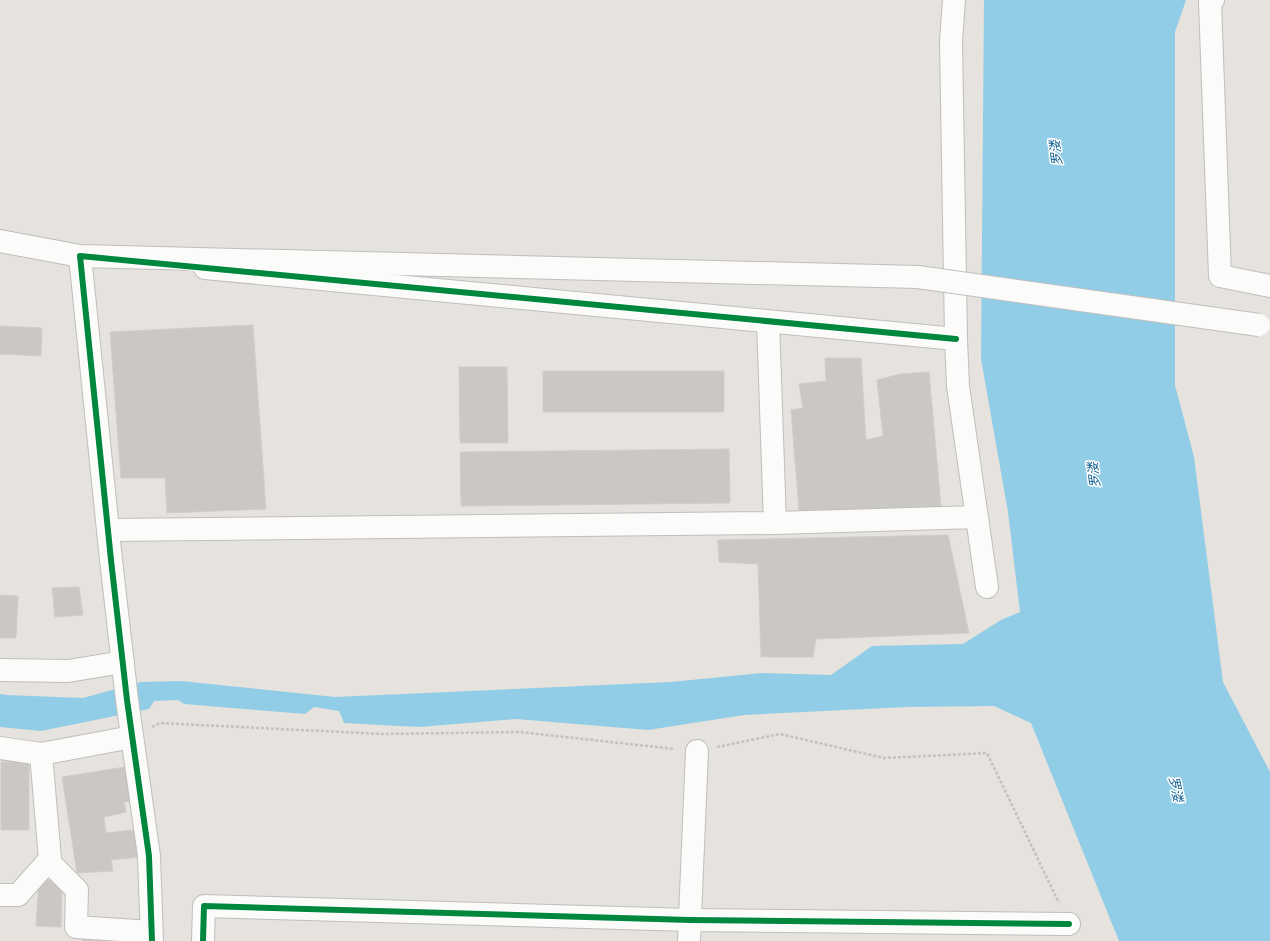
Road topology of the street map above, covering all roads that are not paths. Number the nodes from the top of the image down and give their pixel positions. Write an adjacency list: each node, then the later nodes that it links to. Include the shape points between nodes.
1 (954, 0): 8 (street, via 951,41)
2 (1213, 0): 5 (street, via 1210,2 1220,276)
3 (0, 240): 4 (street)
4 (80, 256): 6 (street); 7 (street, bridge, via 918,277); 11 (street)
5 (1270, 286)
6 (768, 321): 8 (street); 10 (street)
7 (1265, 325)
8 (956, 339): 9 (street, via 958,386)
9 (977, 517): 10 (street); 12 (street)
10 (775, 523): 11 (street)
11 (108, 530): 13 (street)
12 (987, 587)
13 (123, 662): 14 (street, via 68,671); 15 (street)
14 (0, 670)
15 (132, 737): 18 (street); 23 (street, via 149,856)
16 (0, 748): 18 (street)
17 (697, 751): 22 (street)
18 (41, 754): 19 (street, via 50,859)
19 (48, 861): 20 (street, via 18,895); 23 (street, via 77,890 76,927)
20 (0, 895)
21 (1069, 924): 22 (street)
22 (689, 930): 24 (street, via 204,906)
23 (151, 936)
24 (203, 941)

